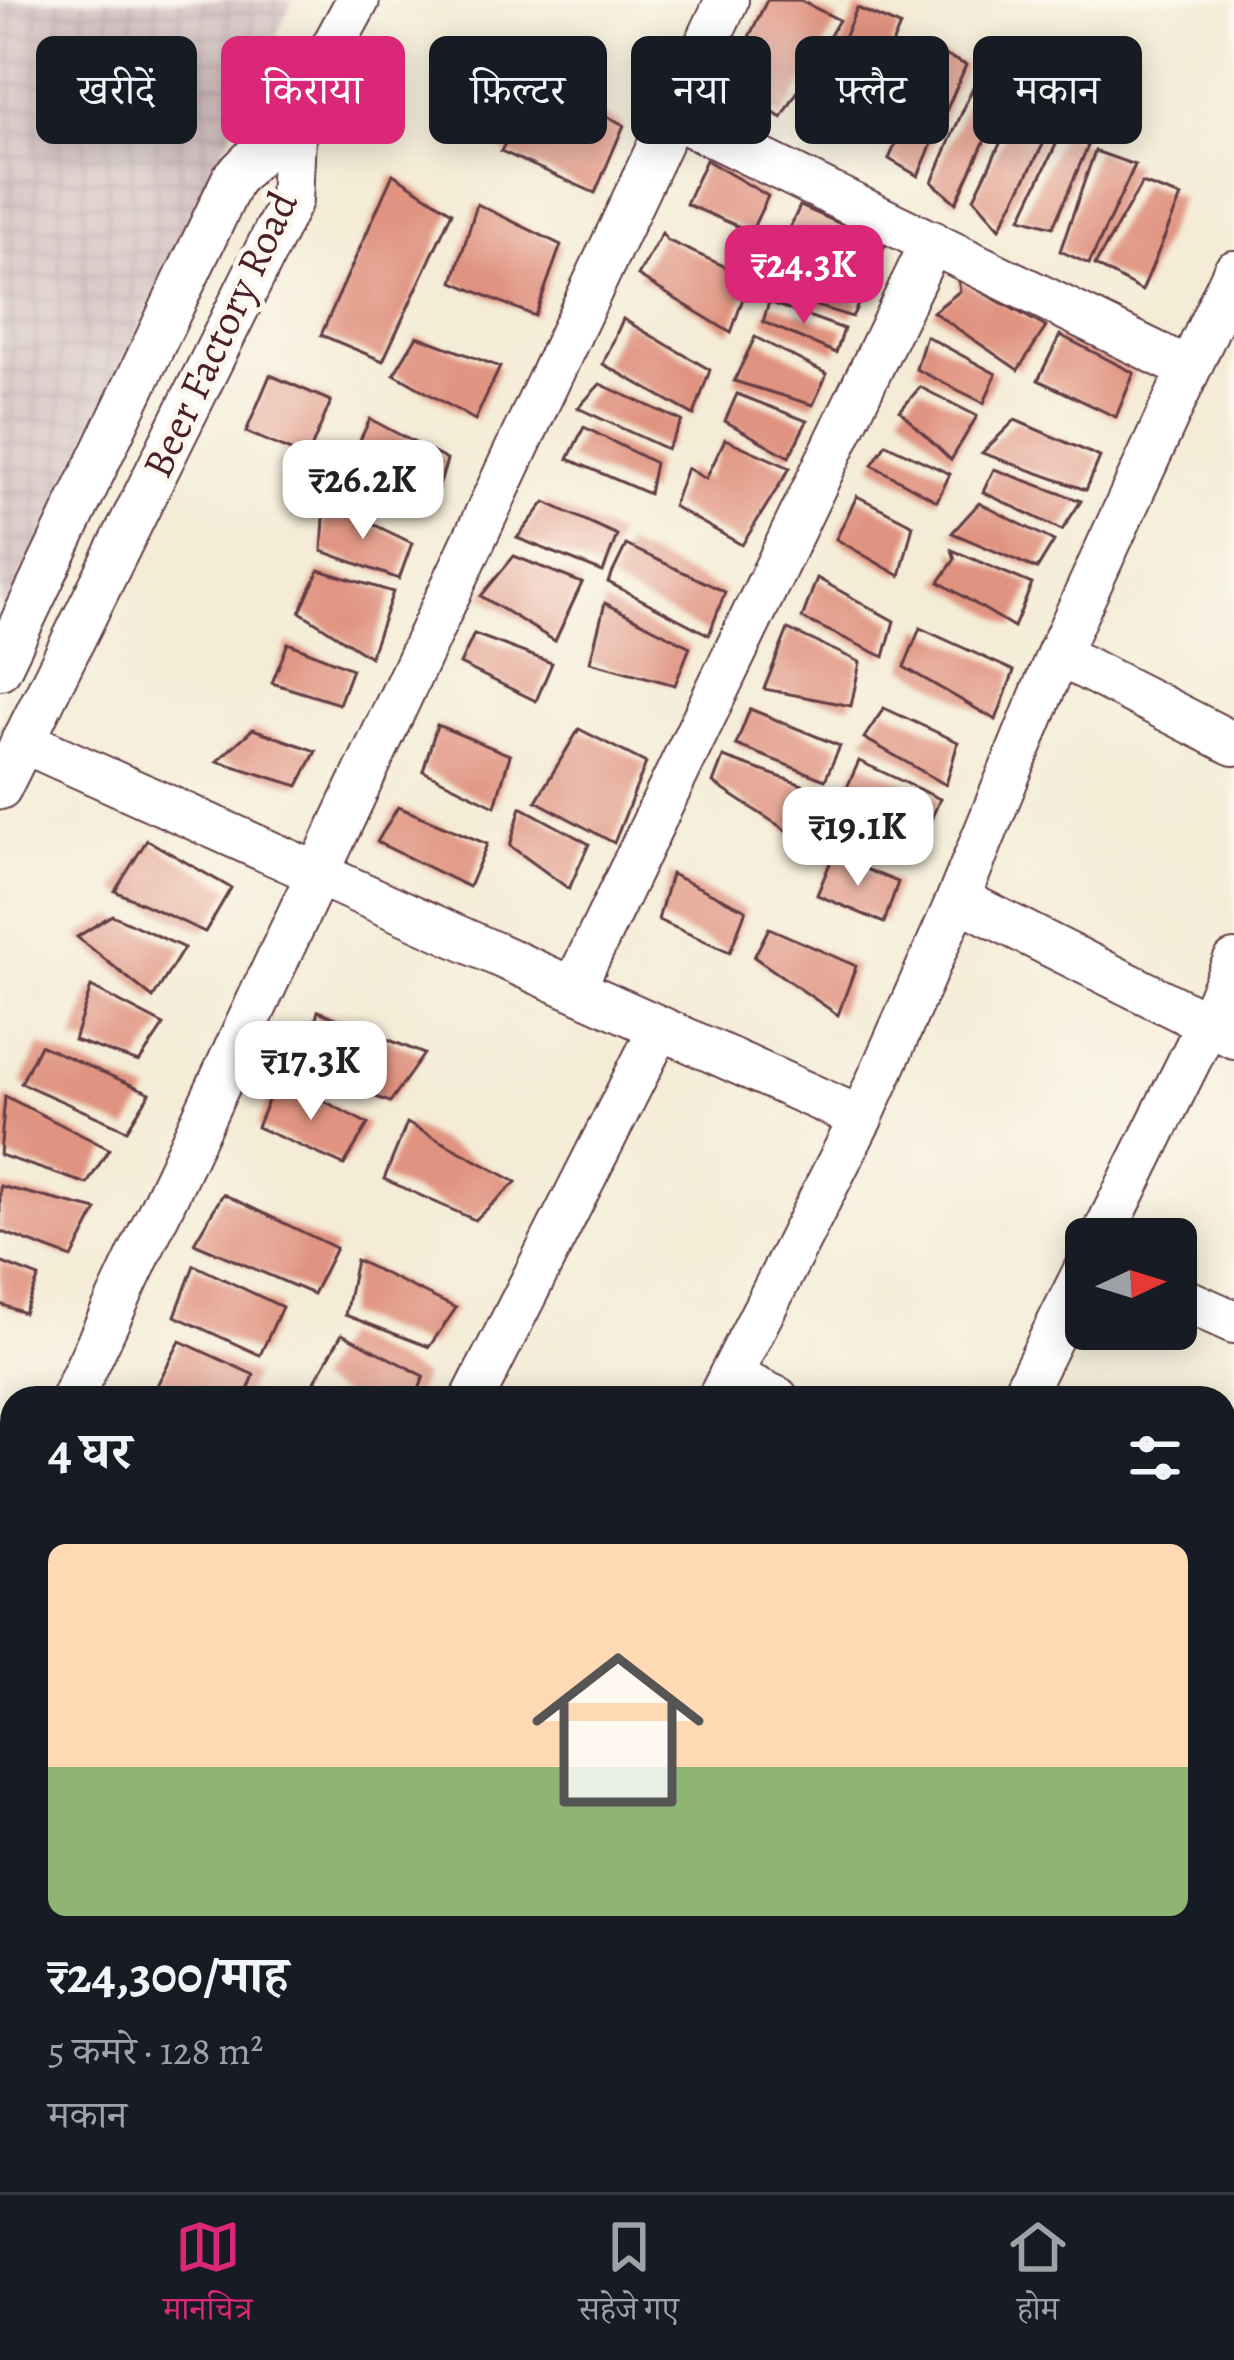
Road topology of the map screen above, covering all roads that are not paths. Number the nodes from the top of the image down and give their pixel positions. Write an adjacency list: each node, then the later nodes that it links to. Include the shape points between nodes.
1 (358, 0): 3 (street)
2 (727, 0): 4 (street)
3 (339, 36)
4 (711, 36)
5 (268, 144): 13 (street, Beer Factory Road, via 233,179)
6 (294, 144): 14 (street, Beer Factory Road, via 291,200)
7 (661, 144): 17 (street)
8 (730, 144): 9 (street)
9 (932, 242): 11 (street); 20 (street)
10 (1234, 272): 11 (street)
11 (1187, 368): 12 (street)
12 (1058, 654): 15 (street); 18 (street)
13 (0, 668)
14 (22, 741): 16 (street, Beer Factory Road); 17 (street)
15 (1234, 744)
16 (0, 788)
17 (318, 875): 20 (street); 28 (street)
18 (958, 899): 22 (street); 23 (street)
19 (1234, 962): 22 (street)
20 (574, 988): 21 (street)
21 (659, 1030): 23 (street); 29 (street)
22 (1221, 1031): 24 (street)
23 (861, 1118): 30 (street)
24 (1112, 1218)
25 (1197, 1305): 27 (street)
26 (1065, 1310): 31 (street)
27 (1234, 1322)
28 (78, 1386)
29 (479, 1386)
30 (726, 1386)
31 (1027, 1386)

